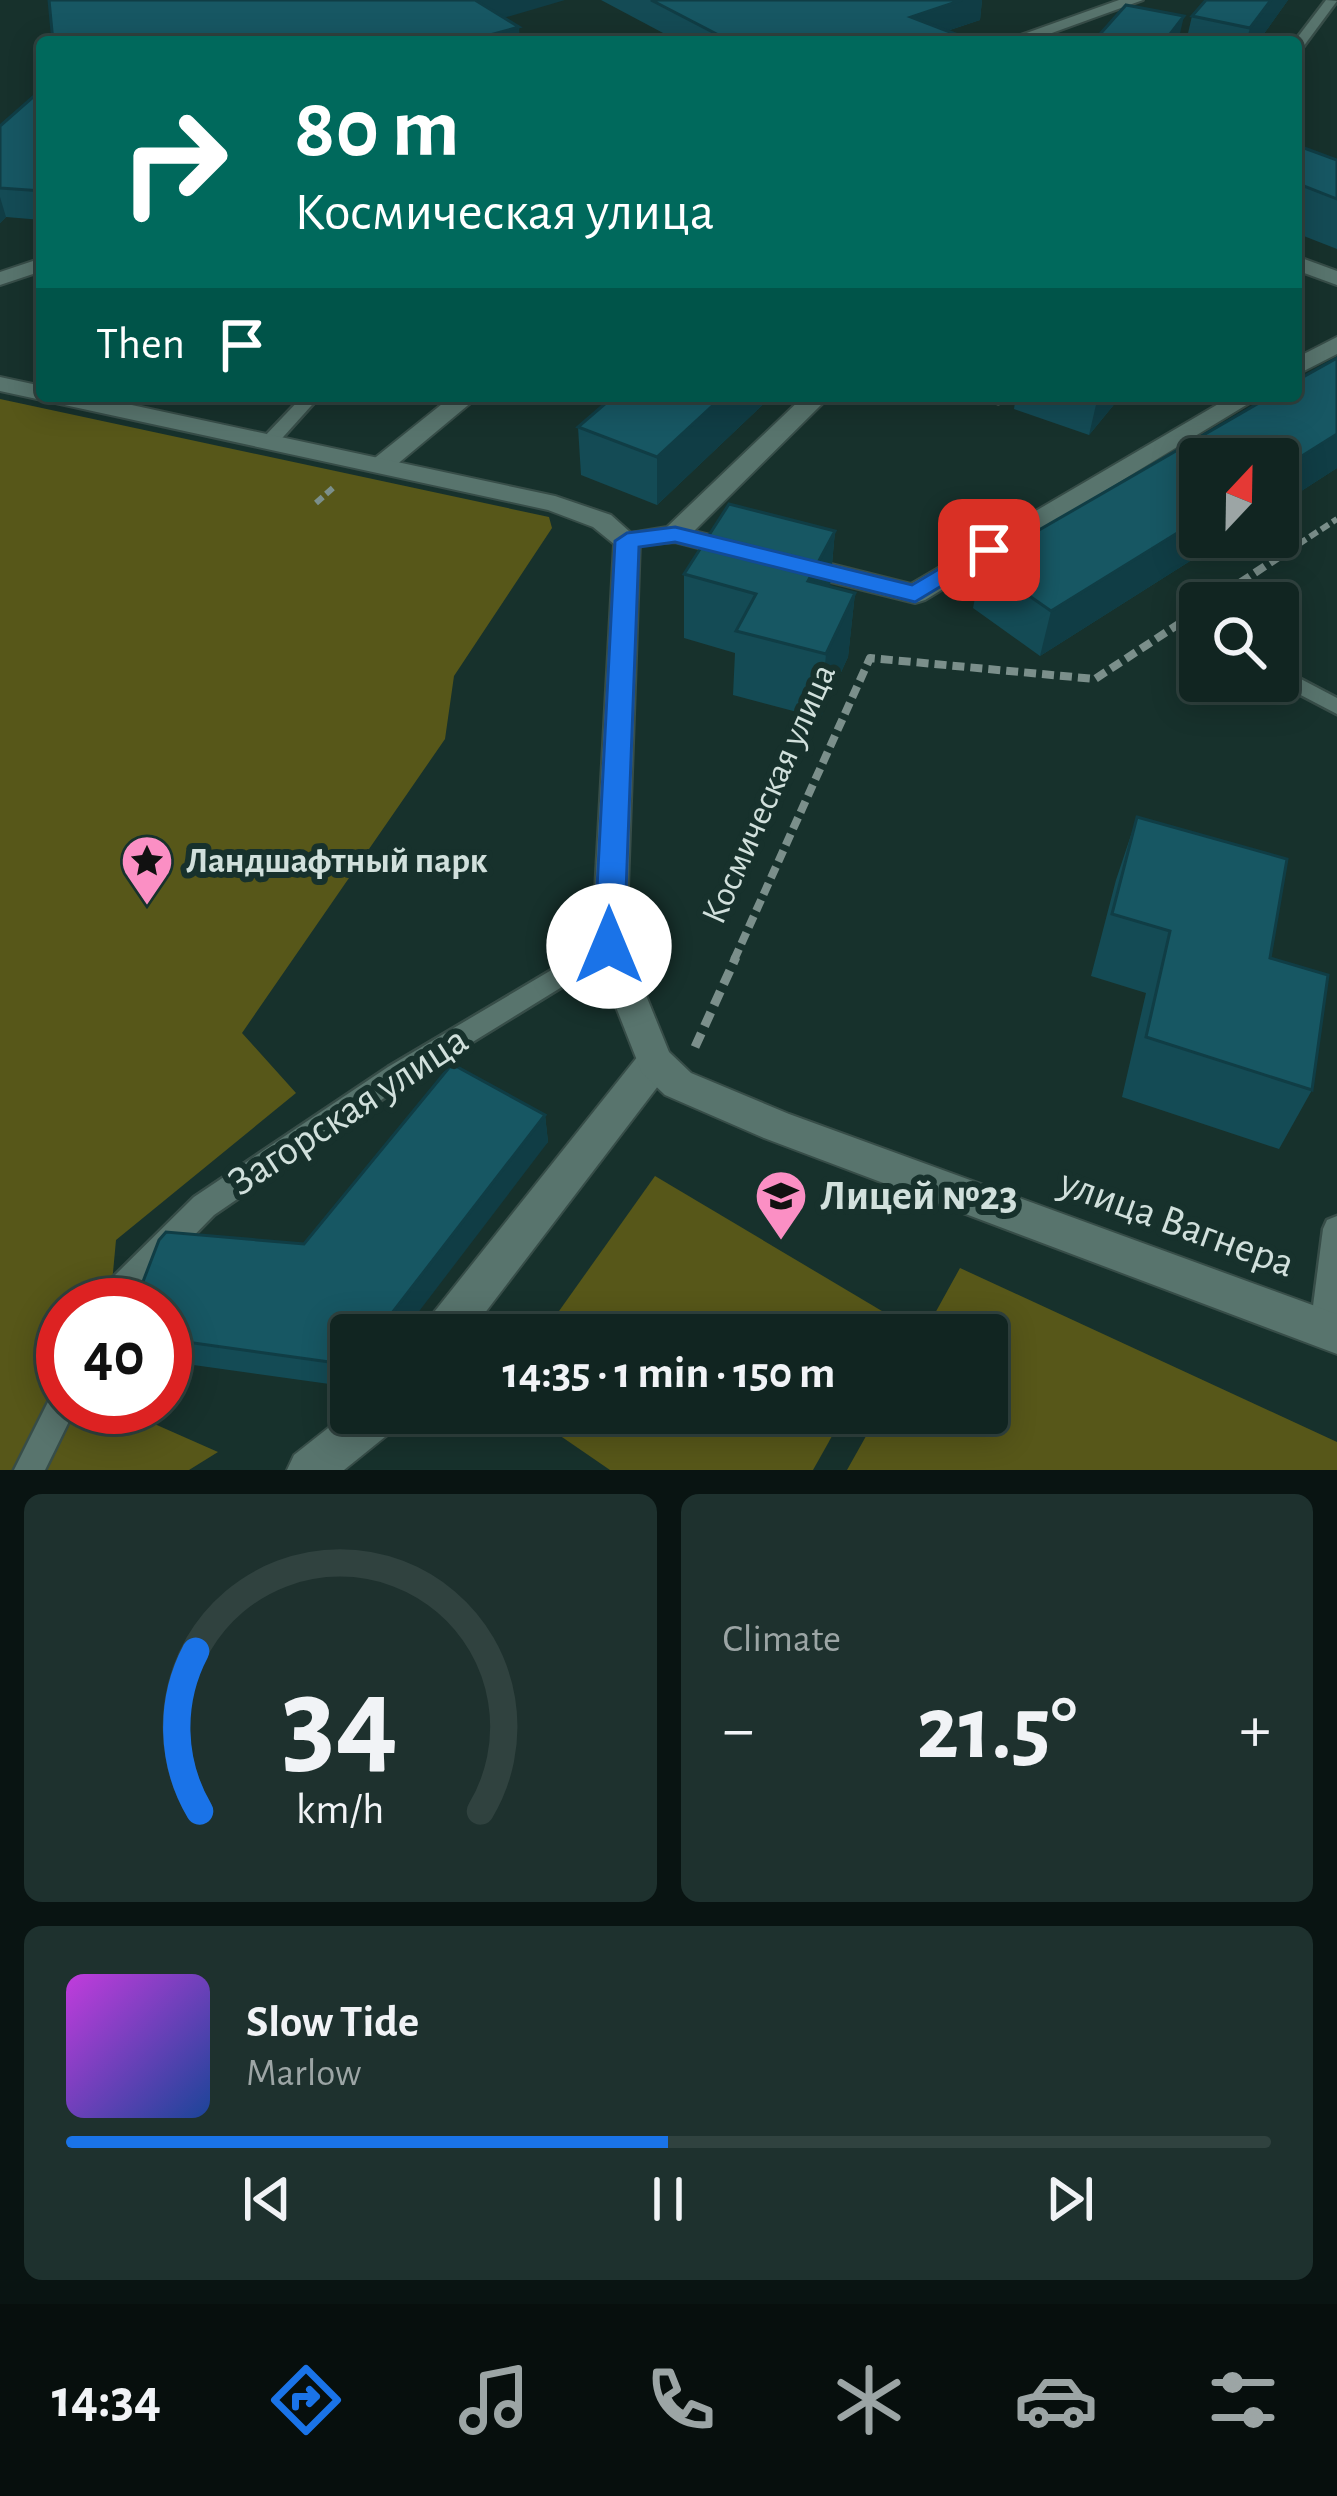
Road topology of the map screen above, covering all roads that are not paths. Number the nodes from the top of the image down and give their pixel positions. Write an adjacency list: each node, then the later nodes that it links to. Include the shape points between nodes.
1 (1135, 0): 3 (street)
2 (1332, 0): 4 (lane)
3 (1028, 36)
4 (1302, 40)
5 (1302, 264): 8 (street)
6 (36, 266): 7 (street)
7 (0, 279)
8 (1337, 279)
9 (1337, 344): 10 (street)
10 (1302, 364)
11 (0, 384): 12 (street)
12 (36, 392)
13 (85, 402): 18 (street)
14 (306, 402): 18 (lane)
15 (459, 402): 19 (street)
16 (812, 402): 20 (street)
17 (1240, 402): 20 (street, via 915,594)
18 (269, 442): 19 (street)
19 (380, 466): 21 (street, via 555,504 602,521)
20 (675, 534): 21 (street)
21 (627, 541): 24 (street)
22 (1299, 685): 23 (lane)
23 (1337, 706)
24 (609, 946): 25 (street); 27 (lane, Загорская улица, via 204,1206)
25 (667, 1073): 28 (street); 29 (street, улица Вагнера, via 777,1126)
26 (1337, 1229): 29 (lane)
27 (131, 1278)
28 (460, 1314)
29 (1330, 1331)
30 (47, 1434): 32 (lane)
31 (354, 1434): 33 (street)
32 (29, 1470)
33 (309, 1470)

